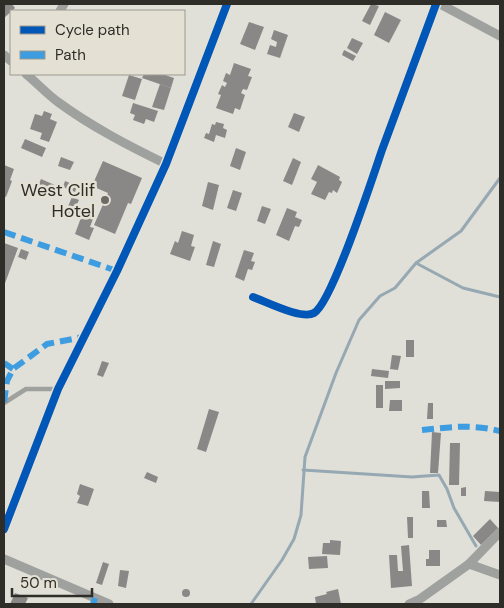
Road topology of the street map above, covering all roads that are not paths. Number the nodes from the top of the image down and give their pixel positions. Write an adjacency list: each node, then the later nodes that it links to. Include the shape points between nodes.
1 (227, 4): 6 (street)
2 (436, 4): 7 (street, via 346,252 324,303 309,316)
3 (440, 4): 4 (street)
4 (500, 36)
5 (28, 75): 6 (street, via 57,102 122,143)
6 (166, 164): 8 (street)
7 (253, 297)
8 (58, 389): 9 (lane, via 26,389); 10 (street)
9 (4, 403)
10 (4, 529)
11 (500, 532): 13 (street)
12 (4, 559): 15 (street)
13 (469, 564): 14 (street); 16 (street)
14 (500, 575)
15 (109, 604)
16 (409, 604)

